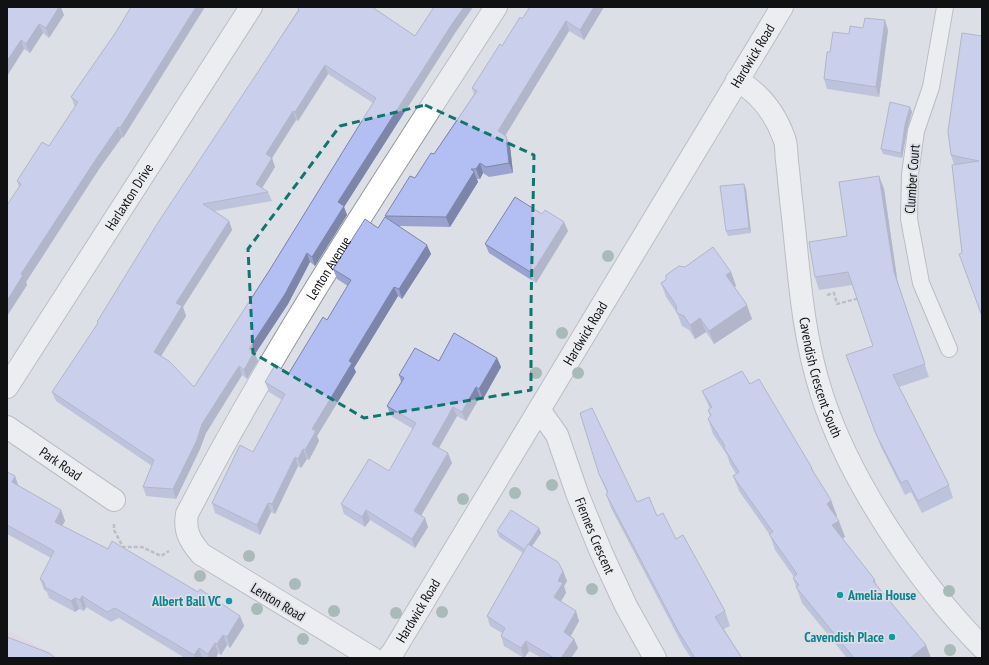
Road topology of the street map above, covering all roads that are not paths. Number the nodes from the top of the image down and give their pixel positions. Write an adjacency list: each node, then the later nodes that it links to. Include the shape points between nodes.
1 (251, 7): 7 (street, Harlaxton Drive)
2 (496, 7): 11 (street, Lenton Avenue, via 346,239 237,418 187,514 185,526)
3 (782, 7): 5 (street, Hardwick Road)
4 (945, 7): 6 (lane, Clumber Court, via 931,87 916,131 910,174 909,219 921,283)
5 (738, 80): 8 (street, Hardwick Road); 12 (street, Cavendish Crescent South, via 752,89 770,108 785,140 801,301 809,344 822,395 846,454 872,505 918,571)
6 (949, 349)
7 (7, 387)
8 (540, 411): 14 (street, Hardwick Road); 15 (street, Fiennes Crescent, via 557,435 576,493 601,552 626,606)
9 (7, 427): 10 (street, Park Road)
10 (114, 500)
11 (189, 540): 13 (street, Lenton Road, via 201,554 213,562)
12 (982, 647)
13 (372, 658)
14 (388, 658)
15 (655, 658)

